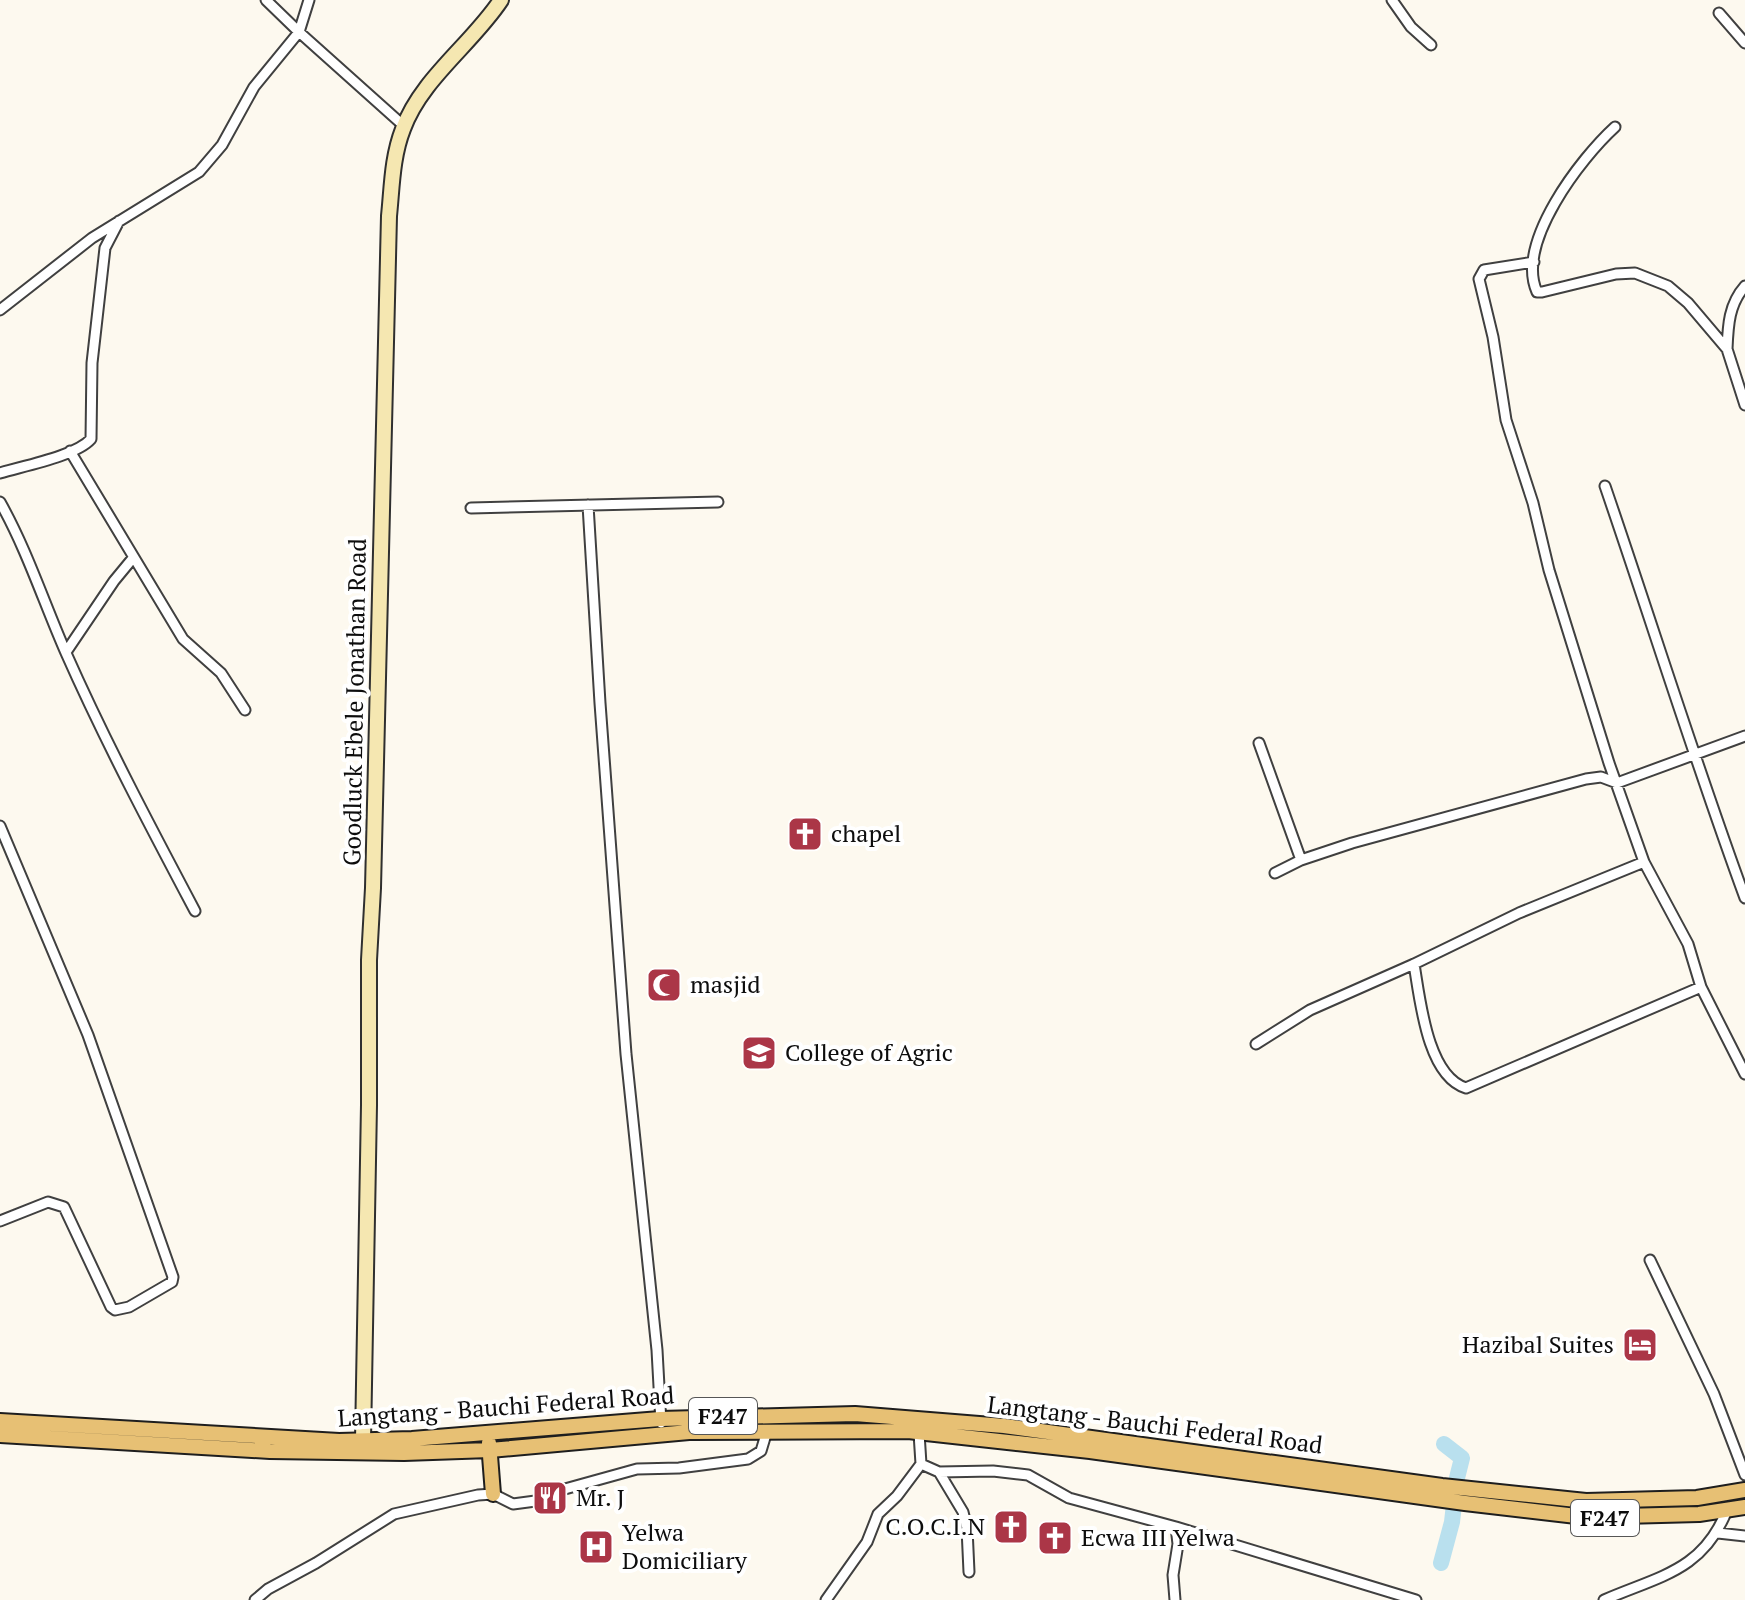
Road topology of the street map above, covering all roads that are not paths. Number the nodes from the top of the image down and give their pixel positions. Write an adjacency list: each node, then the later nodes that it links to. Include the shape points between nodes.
1 (266, 0): 6 (street)
2 (309, 0): 6 (street)
3 (501, 0): 9 (main road, Goodluck Ebele Jonathan Road, via 423,94)
4 (1392, 0): 8 (street)
5 (1719, 13): 7 (street)
6 (299, 32): 9 (street); 11 (street, via 254,87 212,159)
7 (1745, 43)
8 (1431, 45)
9 (404, 126): 49 (main road, Goodluck Ebele Jonathan Road, via 395,153 388,246 369,960)
10 (1615, 127): 12 (street, via 1581,165 1541,225)
11 (119, 221): 14 (street); 17 (street, via 105,248 92,363 91,439)
12 (1534, 262): 15 (street, via 1537,292 1635,273 1668,286); 30 (street, via 1484,270 1479,287 1513,447)
13 (1745, 286): 15 (street, via 1728,319)
14 (0, 310)
15 (1727, 349): 16 (street)
16 (1745, 405)
17 (70, 451): 18 (street); 24 (street)
18 (0, 473)
19 (1605, 486): 29 (street)
20 (0, 502): 25 (street)
21 (718, 502): 22 (street)
22 (588, 505): 23 (street); 44 (street, via 626,1054)
23 (471, 508)
24 (133, 558): 25 (street); 26 (street, via 183,639 221,673)
25 (66, 652): 36 (street)
26 (245, 710)
27 (1745, 736): 29 (street)
28 (1259, 743): 32 (street)
29 (1693, 756): 30 (street); 35 (street)
30 (1617, 783): 32 (street, via 1586,779); 33 (street)
31 (0, 826): 41 (street, via 88,1035 172,1282 115,1310 64,1207 48,1202)
32 (1301, 860): 34 (street)
33 (1644, 862): 37 (street, via 1519,913); 38 (street, via 1688,944)
34 (1275, 873)
35 (1745, 898)
36 (195, 911)
37 (1414, 964): 38 (street, via 1437,1059 1455,1085 1466,1088); 39 (street, via 1310,1010)
38 (1701, 987): 40 (street)
39 (1256, 1044)
40 (1745, 1074)
41 (0, 1221)
42 (1650, 1260): 53 (street, via 1714,1394)
43 (0, 1421): 48 (street); 49 (main road, Langtang - Bauchi Federal Road / F247)
44 (661, 1426): 45 (main road, F247); 46 (main road, Langtang - Bauchi Federal Road / F247); 50 (main road, F247); 55 (main road, Langtang - Bauchi Federal Road / F247, via 786,1414 916,1418 1004,1426)
45 (767, 1431): 47 (main road, F247); 56 (street, via 761,1451 748,1459 637,1469 554,1492 543,1500 513,1504)
46 (487, 1433): 49 (main road, Langtang - Bauchi Federal Road / F247); 50 (main road)
47 (919, 1433): 51 (street); 55 (main road, F247)
48 (4, 1435): 50 (main road, F247, via 270,1451)
49 (363, 1440)
50 (490, 1450): 56 (main road)
51 (921, 1464): 52 (street); 66 (street, via 878,1514 867,1542)
52 (939, 1472): 60 (street, via 1028,1475 1069,1498); 63 (street, via 963,1512)
53 (1745, 1475)
54 (1745, 1490): 57 (main road, F247, via 1608,1502)
55 (1440, 1492): 57 (main road, F247)
56 (493, 1494): 65 (street, via 381,1520)
57 (1466, 1496): 59 (main road, F247, via 1608,1518)
58 (1745, 1507): 59 (main road, F247)
59 (1727, 1510): 61 (street)
60 (1176, 1527): 64 (street); 67 (street)
61 (1718, 1533): 62 (street); 68 (street, via 1678,1571)
62 (1745, 1536)
63 (969, 1572)
64 (1411, 1598)
65 (255, 1600)
66 (826, 1600)
67 (1175, 1600)
68 (1604, 1600)

